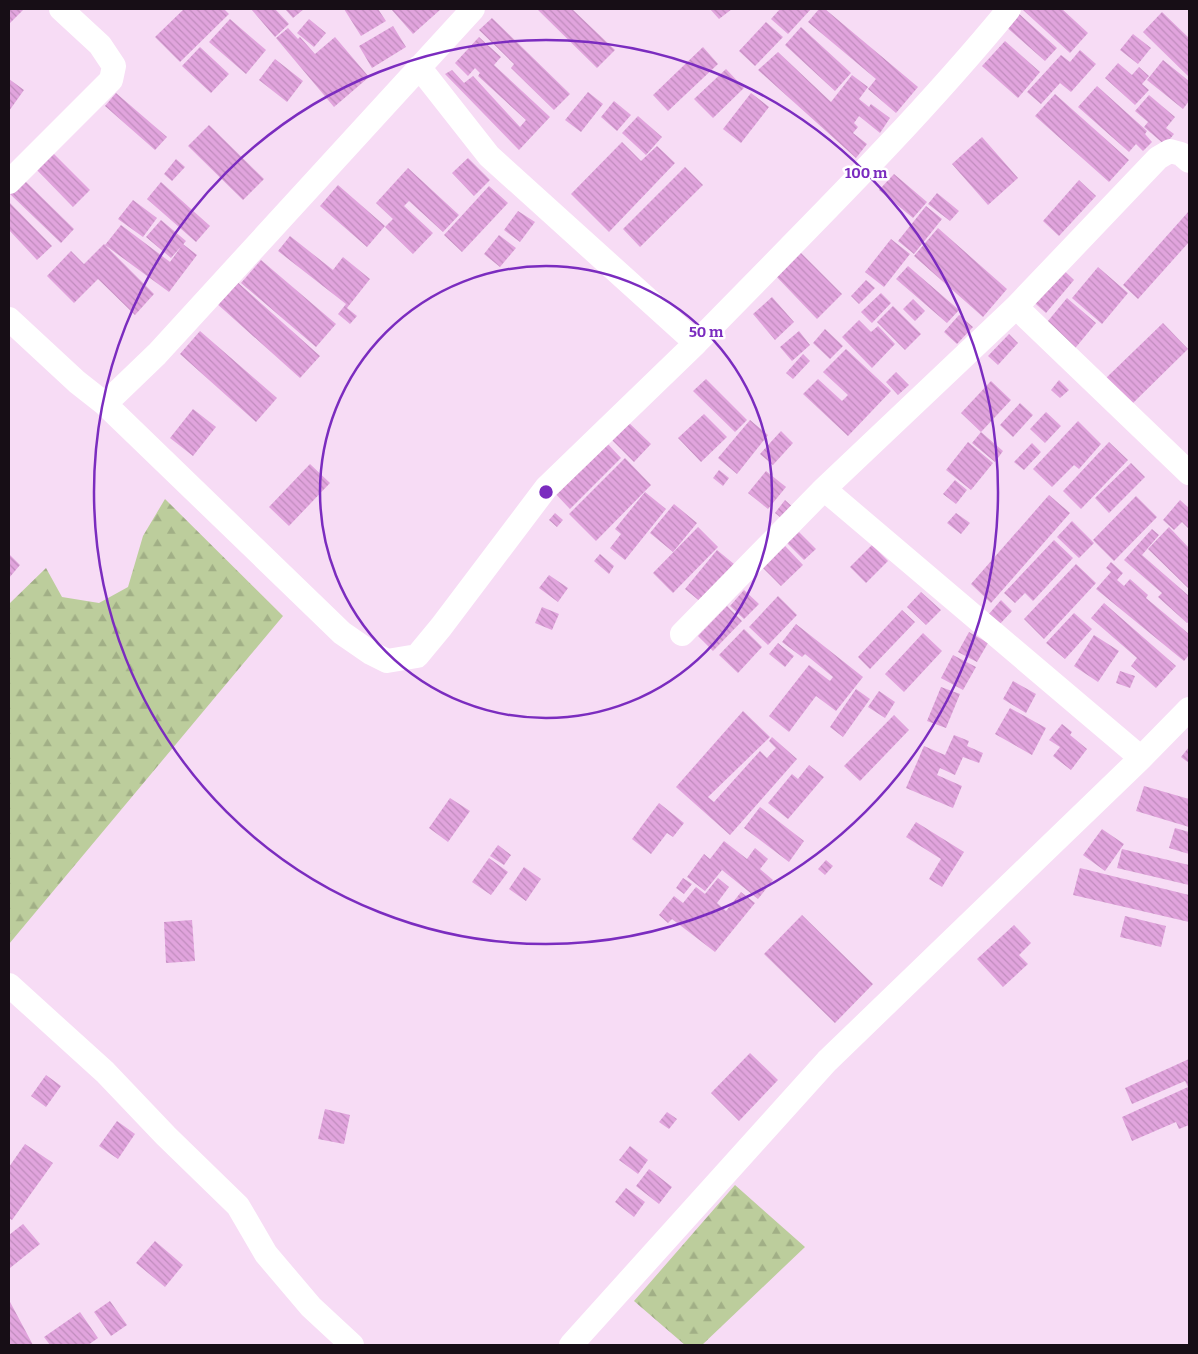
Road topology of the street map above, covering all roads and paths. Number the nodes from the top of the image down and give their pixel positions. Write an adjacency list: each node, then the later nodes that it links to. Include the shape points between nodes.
1 (61, 9): 6 (street, via 100,45 114,66 111,80)
2 (473, 9): 4 (street)
3 (1009, 9): 9 (street, via 962,66 887,147)
4 (419, 67): 9 (street, via 489,156); 10 (street, via 164,346)
5 (1189, 161): 7 (street, via 1170,151 1158,158)
6 (9, 182)
7 (1016, 307): 11 (street); 12 (street)
8 (9, 319): 10 (street)
9 (696, 343): 10 (street, via 546,488 417,656 387,661 342,633)
10 (105, 404)
11 (1189, 473)
12 (824, 489): 13 (street); 15 (street)
13 (682, 634)
14 (1189, 709): 15 (street)
15 (1141, 758): 18 (street, via 827,1061)
16 (9, 985): 17 (street, via 105,1072 238,1206 266,1254 311,1307)
17 (352, 1345)
18 (571, 1345)

